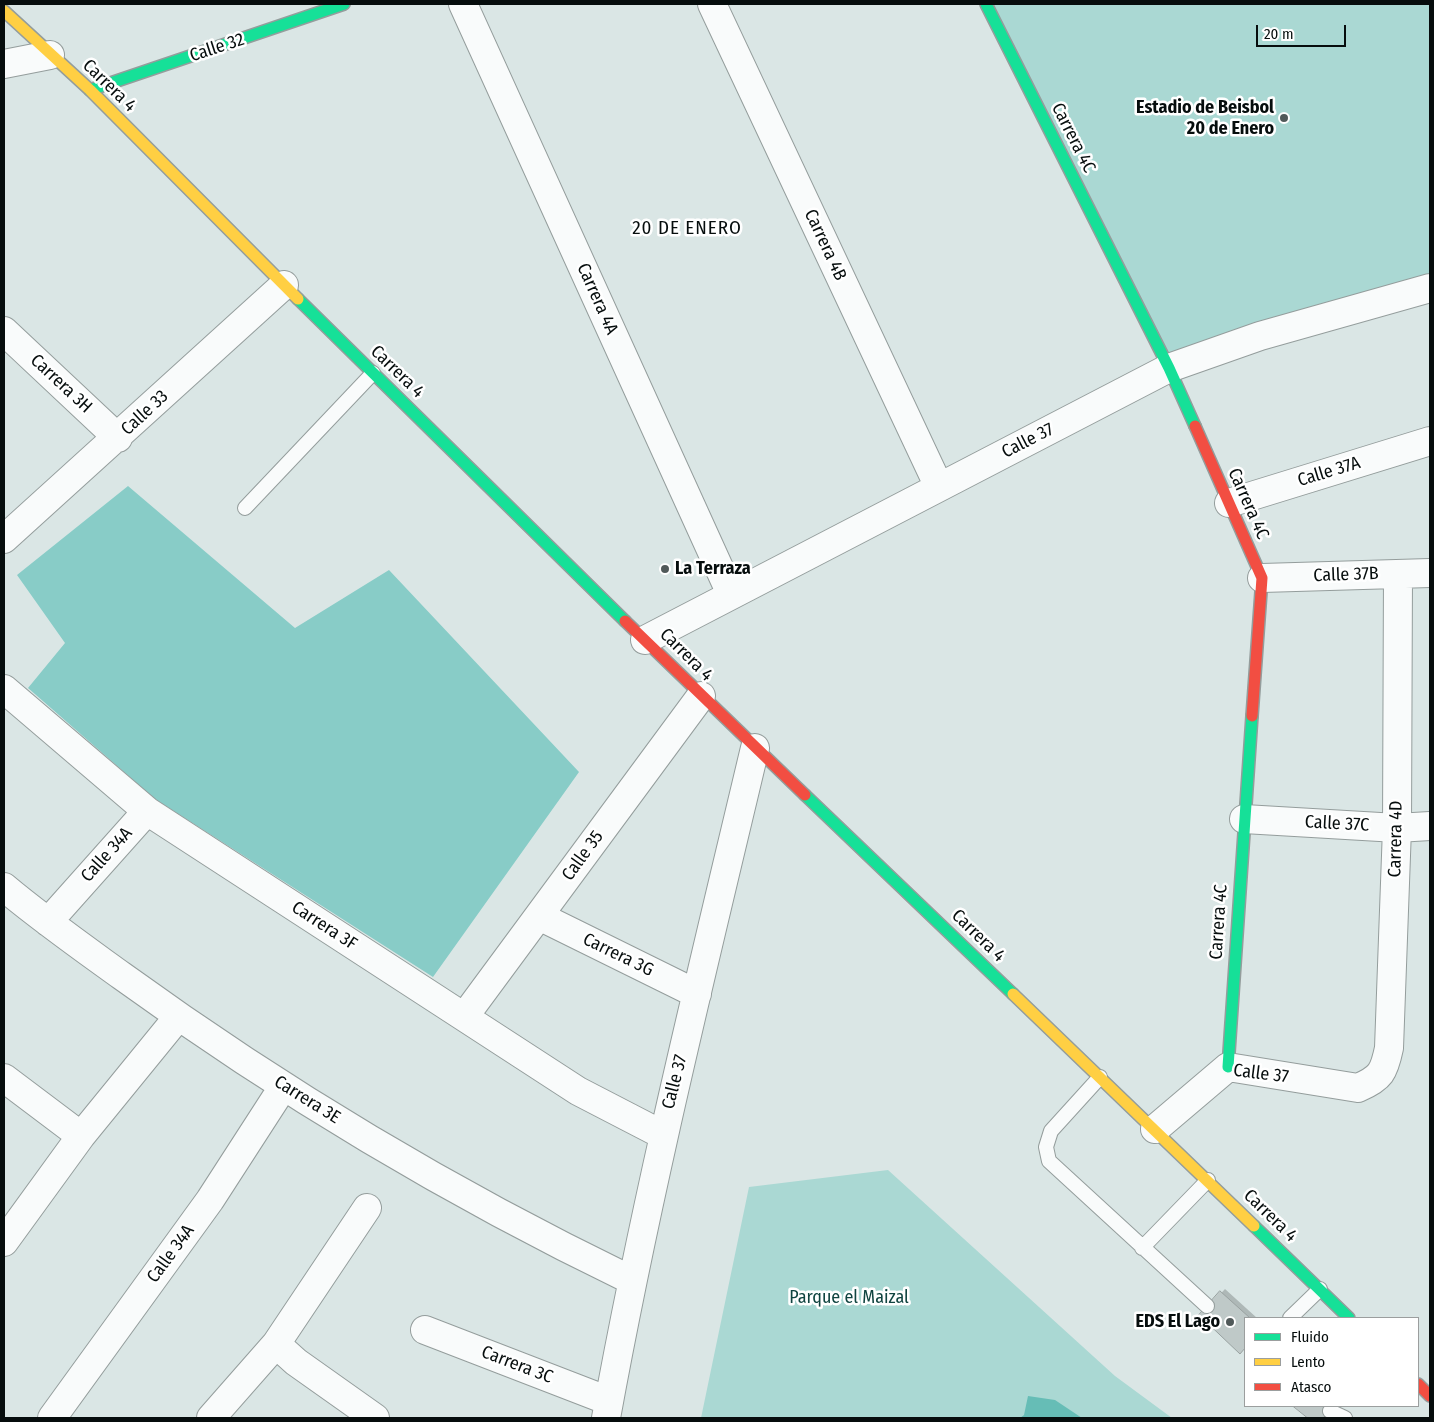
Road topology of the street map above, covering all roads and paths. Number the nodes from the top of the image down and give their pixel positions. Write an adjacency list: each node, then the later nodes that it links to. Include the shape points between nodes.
1 (344, 4): 8 (main road, Calle 32)
2 (463, 4): 23 (street, Carrera 4A)
3 (712, 4): 16 (street, Carrera 4B)
4 (986, 4): 12 (main road, Carrera 4C)
5 (4, 11): 6 (main road, Carrera 4)
6 (50, 54): 7 (street); 8 (main road, Carrera 4)
7 (4, 64)
8 (90, 90): 9 (main road, Carrera 4)
9 (284, 285): 13 (main road, Carrera 4); 14 (street, Calle 33)
10 (1430, 288): 12 (street, Calle 37, via 1260,336)
11 (4, 331): 14 (street, Carrera 3H)
12 (1169, 368): 16 (street, Calle 37); 17 (main road, Carrera 4C)
13 (373, 372): 18 (lane); 24 (main road, Carrera 4)
14 (118, 438): 19 (street, Calle 33)
15 (1430, 441): 17 (street, Calle 37A)
16 (939, 487): 23 (street, Calle 37)
17 (1229, 503): 22 (main road, Carrera 4C)
18 (245, 508)
19 (4, 539)
20 (1430, 573): 21 (street, Calle 37B)
21 (1398, 574): 22 (street, Calle 37B); 31 (street, Carrera 4D)
22 (1262, 578): 29 (main road, Carrera 4C)
23 (732, 594): 24 (street, Calle 37)
24 (645, 640): 26 (main road, Carrera 4)
25 (4, 689): 28 (street, Carrera 3F)
26 (702, 696): 27 (main road, Carrera 4); 33 (street, Calle 35)
27 (755, 748): 35 (street, Calle 37); 39 (main road, Carrera 4)
28 (147, 811): 34 (street, Calle 34A); 37 (street, Carrera 3F)
29 (1244, 819): 31 (street, Calle 37C); 38 (main road, Carrera 4C)
30 (1430, 826): 31 (street, Calle 37C)
31 (1397, 828): 42 (street, Carrera 4D, via 1390,1048 1385,1068 1375,1081)
32 (4, 887): 34 (street, Carrera 3E)
33 (539, 916): 35 (street, Carrera 3G); 37 (street, Calle 35)
34 (48, 922): 36 (street, Carrera 3E)
35 (697, 994): 44 (street, Calle 37)
36 (178, 1017): 41 (street, Carrera 3E); 45 (street)
37 (464, 1017): 44 (street, Carrera 3F, via 578,1091)
38 (1228, 1067): 42 (street, Calle 37); 43 (street, Calle 37)
39 (1100, 1077): 43 (main road, Carrera 4); 49 (lane, via 1051,1131 1046,1147 1049,1161)
40 (4, 1078): 45 (street)
41 (283, 1086): 50 (street, Carrera 3E, via 459,1190); 61 (street, Calle 34A, via 210,1200)
42 (1358, 1088)
43 (1155, 1129): 46 (main road, Carrera 4)
44 (663, 1135): 50 (street, Calle 37)
45 (81, 1136): 48 (street)
46 (1208, 1180): 49 (lane); 51 (main road, Carrera 4)
47 (367, 1208): 56 (street)
48 (4, 1242)
49 (1142, 1248): 52 (lane)
50 (631, 1280): 59 (street, Calle 37)
51 (1320, 1289): 53 (lane); 54 (main road, Carrera 4)
52 (1207, 1306)
53 (1291, 1317)
54 (1349, 1317)
55 (426, 1330): 59 (street, Carrera 3C)
56 (276, 1344): 62 (street); 63 (street)
57 (1419, 1385): 58 (main road)
58 (1430, 1396)
59 (607, 1409)
60 (1330, 1411): 64 (lane)
61 (52, 1418)
62 (211, 1418)
63 (375, 1418)
64 (1345, 1418)

